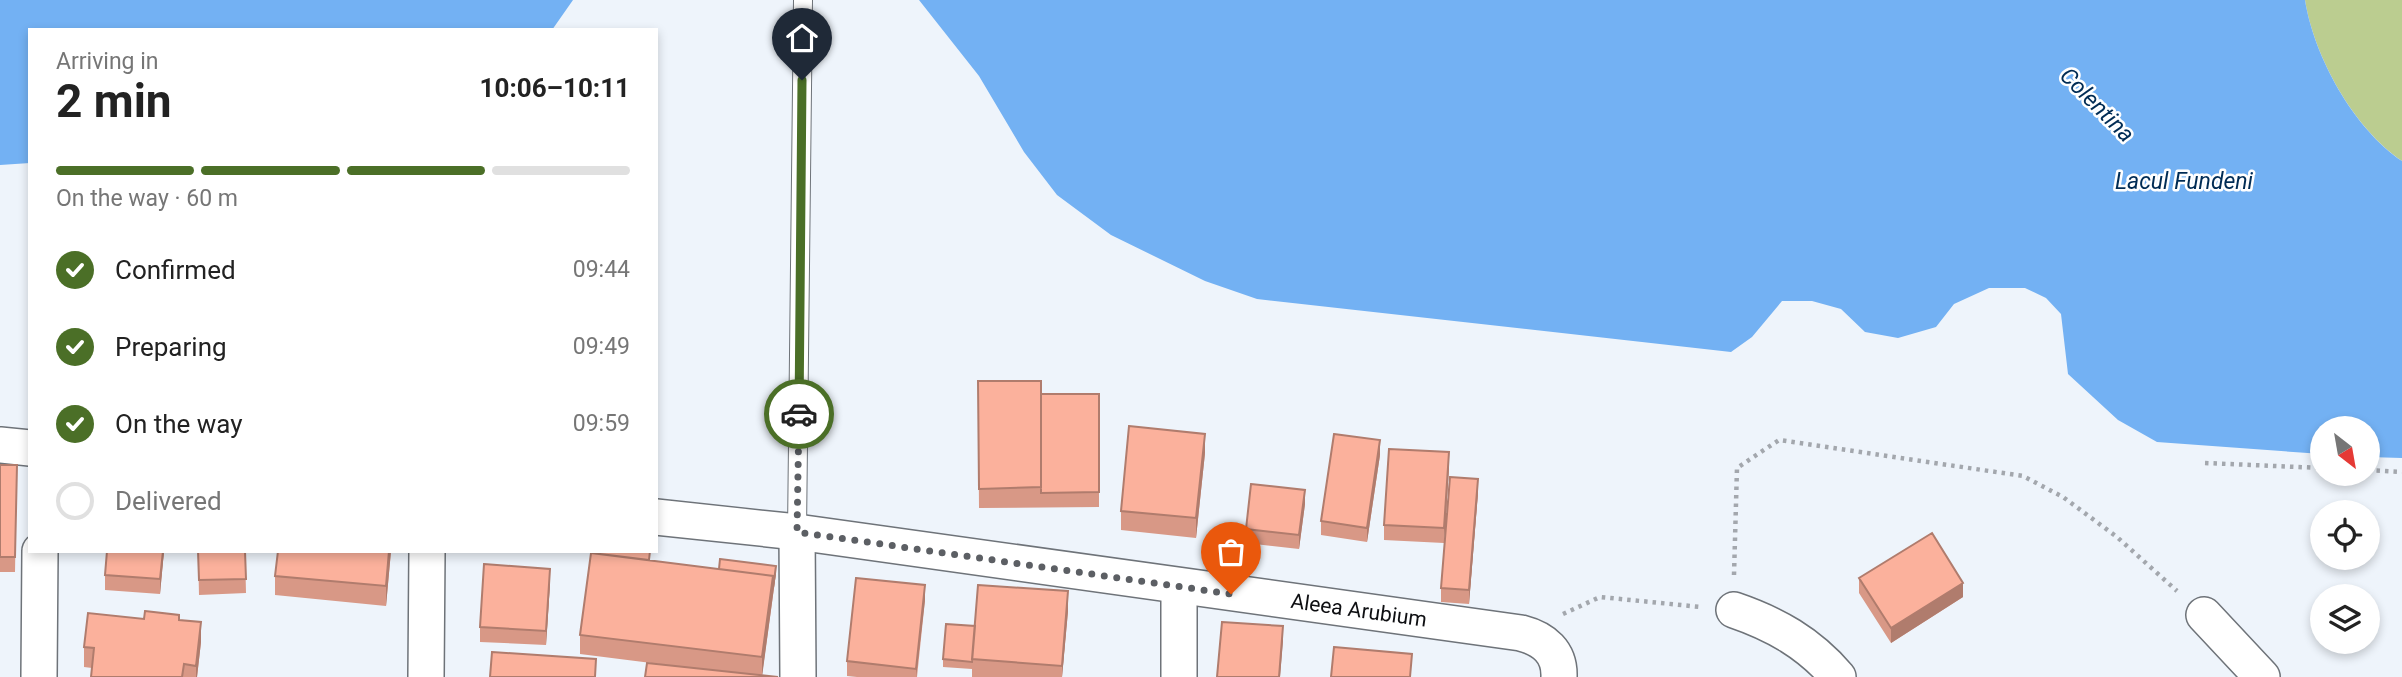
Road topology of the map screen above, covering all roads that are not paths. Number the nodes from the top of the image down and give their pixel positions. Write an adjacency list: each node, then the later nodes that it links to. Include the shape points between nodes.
1 (803, 0): 5 (lane)
2 (0, 445): 3 (street)
3 (28, 448)
4 (658, 517): 5 (street, Aleea Arubium)
5 (797, 532): 8 (street, Aleea Arubium); 13 (street)
6 (40, 553): 11 (street)
7 (427, 553): 12 (street)
8 (1179, 586): 14 (street); 15 (street, Aleea Arubium, via 1521,633 1548,645 1556,655)
9 (1734, 610): 16 (street, via 1795,637)
10 (2204, 615): 17 (street)
11 (39, 677)
12 (426, 677)
13 (797, 677)
14 (1179, 677)
15 (1559, 677)
16 (1838, 677)
17 (2262, 677)

